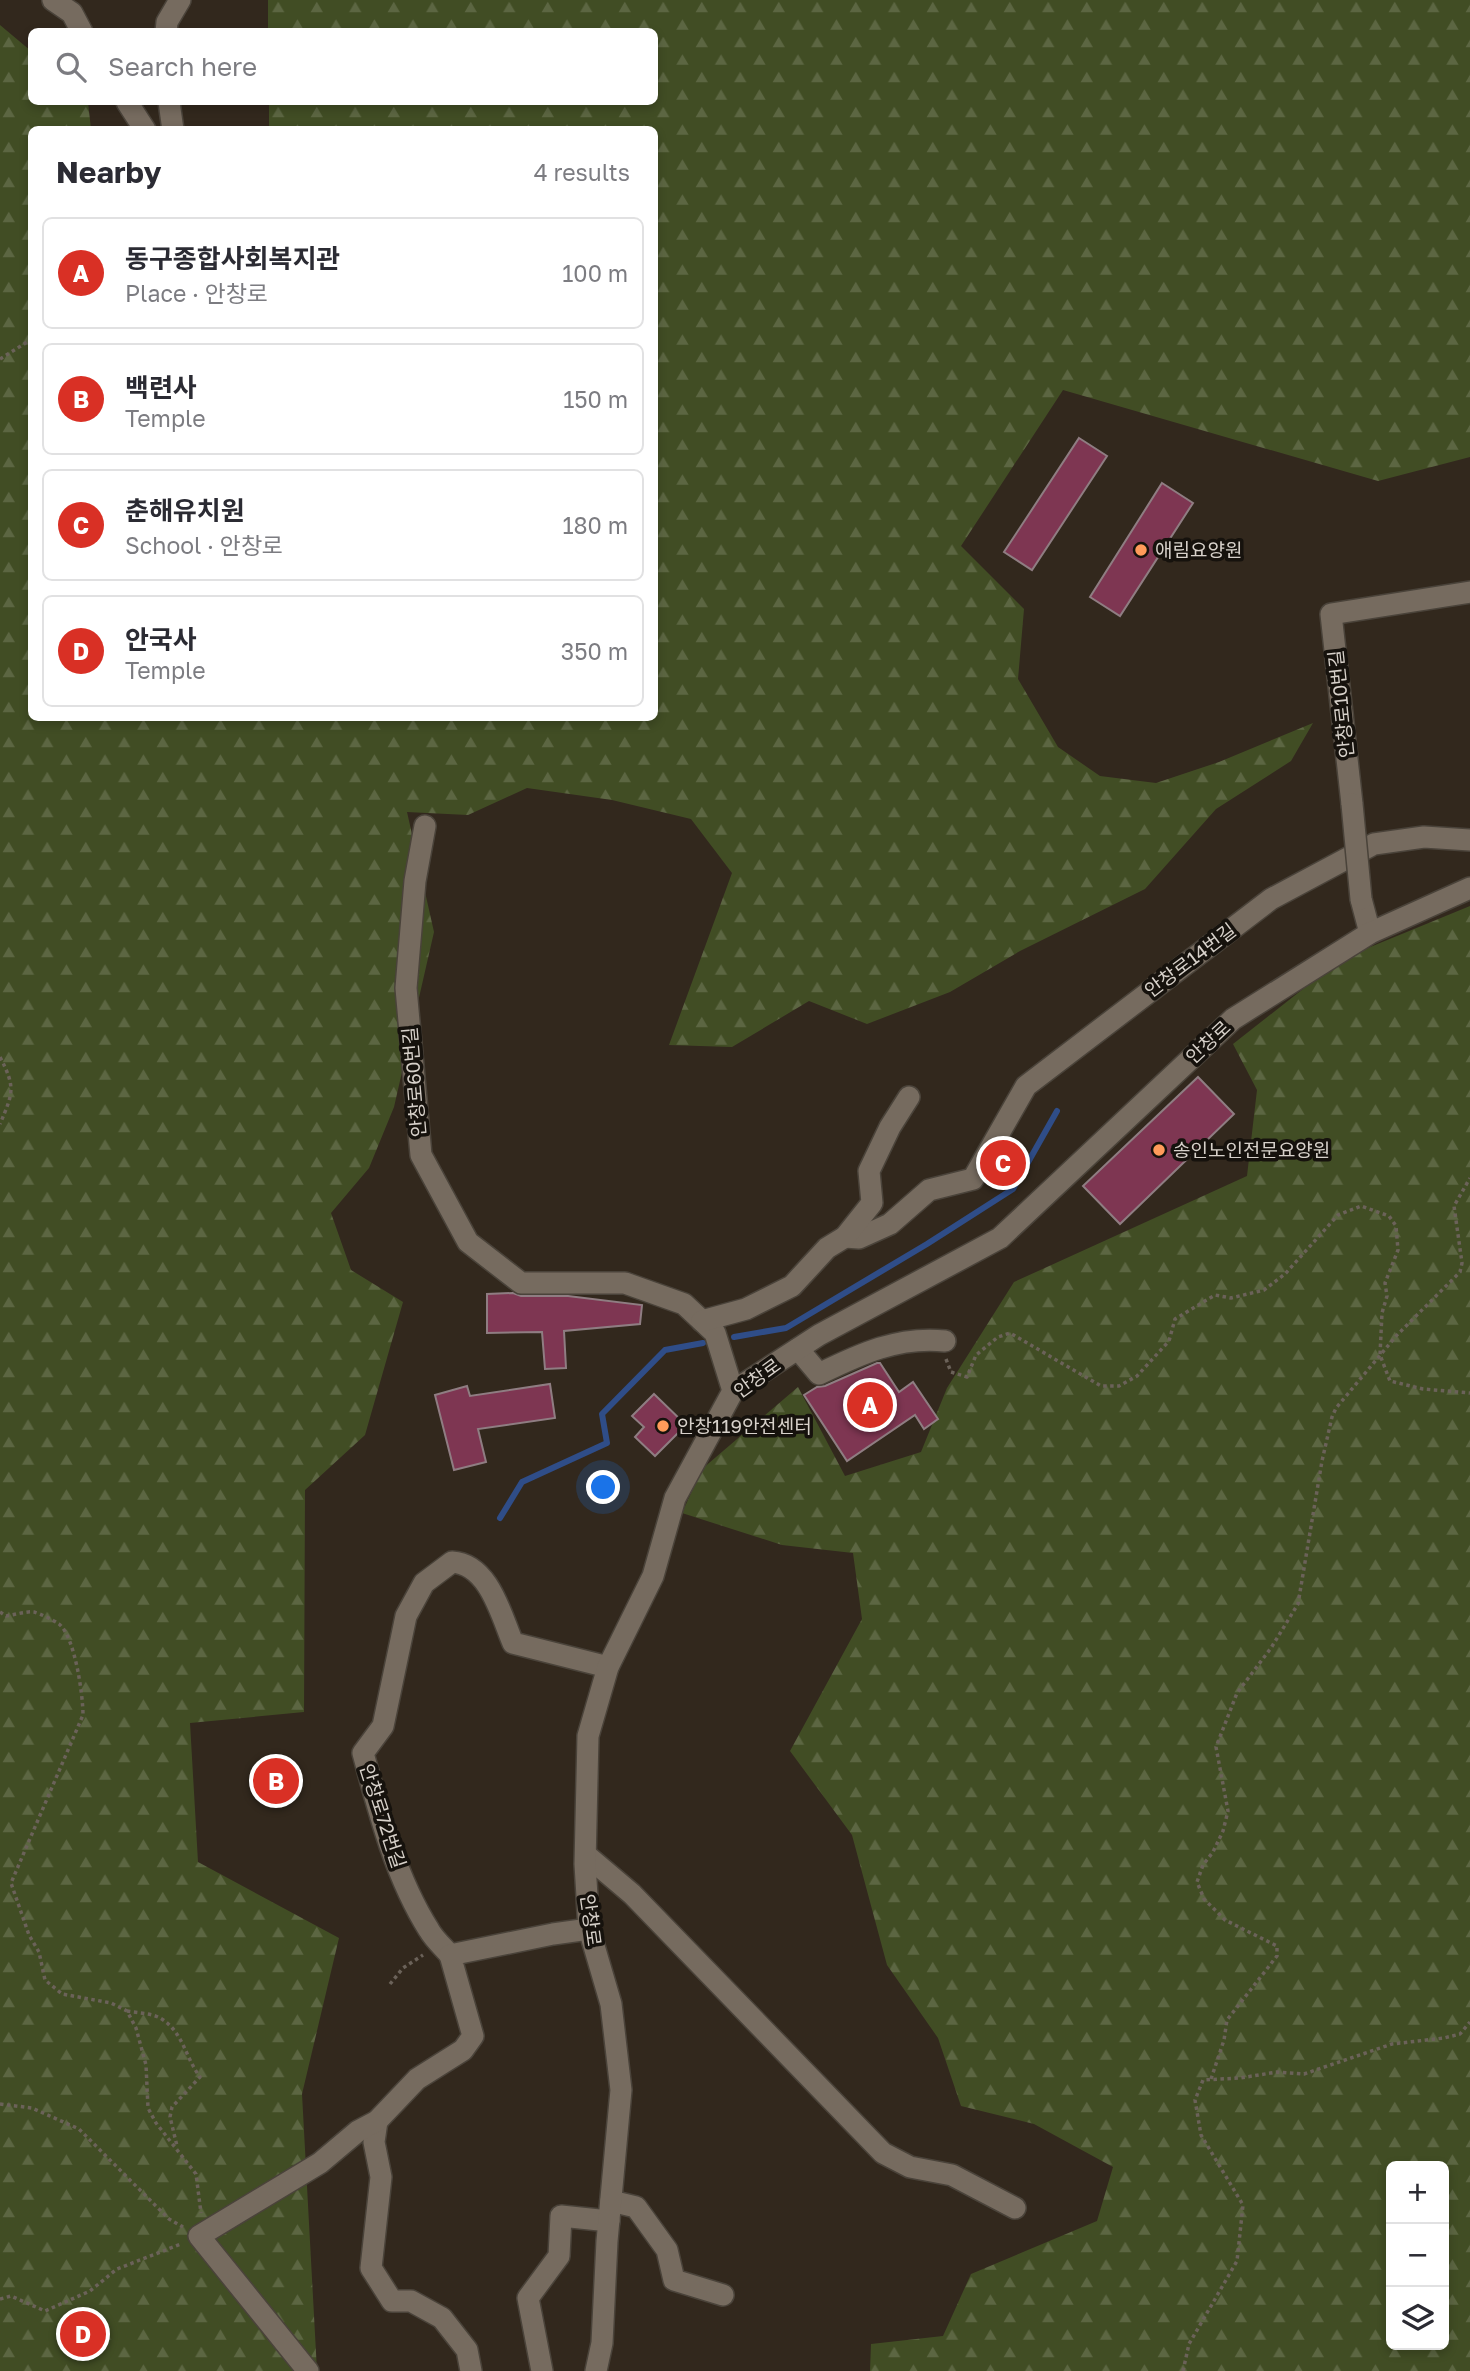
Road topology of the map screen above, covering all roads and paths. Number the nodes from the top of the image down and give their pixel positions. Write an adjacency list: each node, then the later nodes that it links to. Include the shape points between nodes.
1 (53, 0): 3 (street, via 72,13)
2 (180, 0): 4 (street)
3 (80, 28)
4 (166, 28)
5 (129, 105): 7 (street)
6 (169, 105): 8 (street)
7 (142, 126)
8 (172, 126)
9 (28, 342): 10 (path)
10 (0, 359)
11 (1470, 592): 15 (street, 안창로10번길, bridge, via 1332,614 1361,899)
12 (425, 826): 21 (street, 안창로60번길, via 415,881 406,988 421,1155 468,1242 521,1283 625,1283 684,1304)
13 (1470, 840): 20 (street, 안창로14번길, via 1424,837 1374,844 1271,899 1026,1086 973,1179 929,1190 890,1224 859,1238)
14 (1470, 888): 15 (street, 안창로)
15 (1370, 933): 23 (street, 안창로, via 1233,1019 1000,1238)
16 (0, 1057): 18 (path, via 12,1081)
17 (909, 1097): 20 (street, via 869,1171 872,1203)
18 (0, 1124)
19 (1470, 1178): 24 (path, via 1454,1206 1460,1272)
20 (845, 1237): 21 (street, via 827,1248 792,1286 746,1309)
21 (702, 1321): 25 (street, 안창로60번길, via 716,1333)
22 (945, 1341): 23 (street, via 923,1339 866,1351 819,1374); 24 (path, via 951,1372 967,1377 975,1355 1010,1333 1101,1386 1119,1385 1137,1376 1170,1341 1175,1319 1215,1296 1231,1298 1264,1290 1285,1274 1338,1215 1361,1206 1389,1216 1396,1226 1398,1250 1385,1283)
23 (798, 1349): 25 (street, 안창로)
24 (1380, 1355): 26 (path, via 1390,1381); 35 (path, via 1332,1417 1298,1604 1237,1693 1216,1747 1228,1811 1223,1831 1203,1865 1199,1891 1225,1920 1277,1946 1277,1956 1227,2020)
25 (733, 1391): 28 (street, 안창로, via 675,1498 653,1576)
26 (1470, 1393)
27 (0, 1612): 33 (path, via 6,1616 32,1612 59,1624 76,1661 83,1699 83,1715 11,1883 39,1952 45,1980 62,1994 111,2003)
28 (608, 1667): 29 (street, 안창로, via 588,1737); 31 (street, 안창로72번길, via 513,1643 493,1594 464,1563 452,1562 425,1583 406,1616 383,1726 363,1753 402,1878 429,1932)
29 (586, 1855): 30 (street, 안창로); 39 (street, via 632,1894 883,2153 910,2167 952,2175)
30 (589, 1929): 31 (street); 40 (street, 안창로, via 611,2004 621,2090)
31 (450, 1955): 32 (path, via 421,1955); 37 (street, 안창로72번길, via 473,2036 463,2050 417,2079)
32 (390, 1984)
33 (127, 2011): 38 (path, via 146,2065 148,2108); 38 (path, via 158,2017 179,2035 200,2077 172,2107)
34 (1470, 2022): 35 (path, via 1460,2034 1392,2044 1304,2074)
35 (1211, 2079): 48 (path, via 1203,2080 1195,2100 1201,2135 1243,2205 1237,2261 1189,2344)
36 (0, 2104): 41 (path, via 32,2108 79,2129 169,2219)
37 (377, 2121): 41 (street, 안창로72번길, via 320,2163); 45 (street, via 374,2142 381,2177 371,2268 392,2301 411,2301 442,2318 467,2350)
38 (177, 2148): 41 (path, via 196,2174)
39 (1014, 2208)
40 (610, 2211): 42 (street, via 636,2207 667,2250 674,2280); 46 (street, via 561,2217 559,2256 528,2298); 47 (street, 안창로, via 602,2343)
41 (200, 2236): 43 (path, via 117,2269 90,2291 45,2311 11,2296); 44 (street)
42 (723, 2295)
43 (0, 2299)
44 (308, 2371)
45 (471, 2371)
46 (542, 2371)
47 (596, 2371)
48 (1183, 2371)

